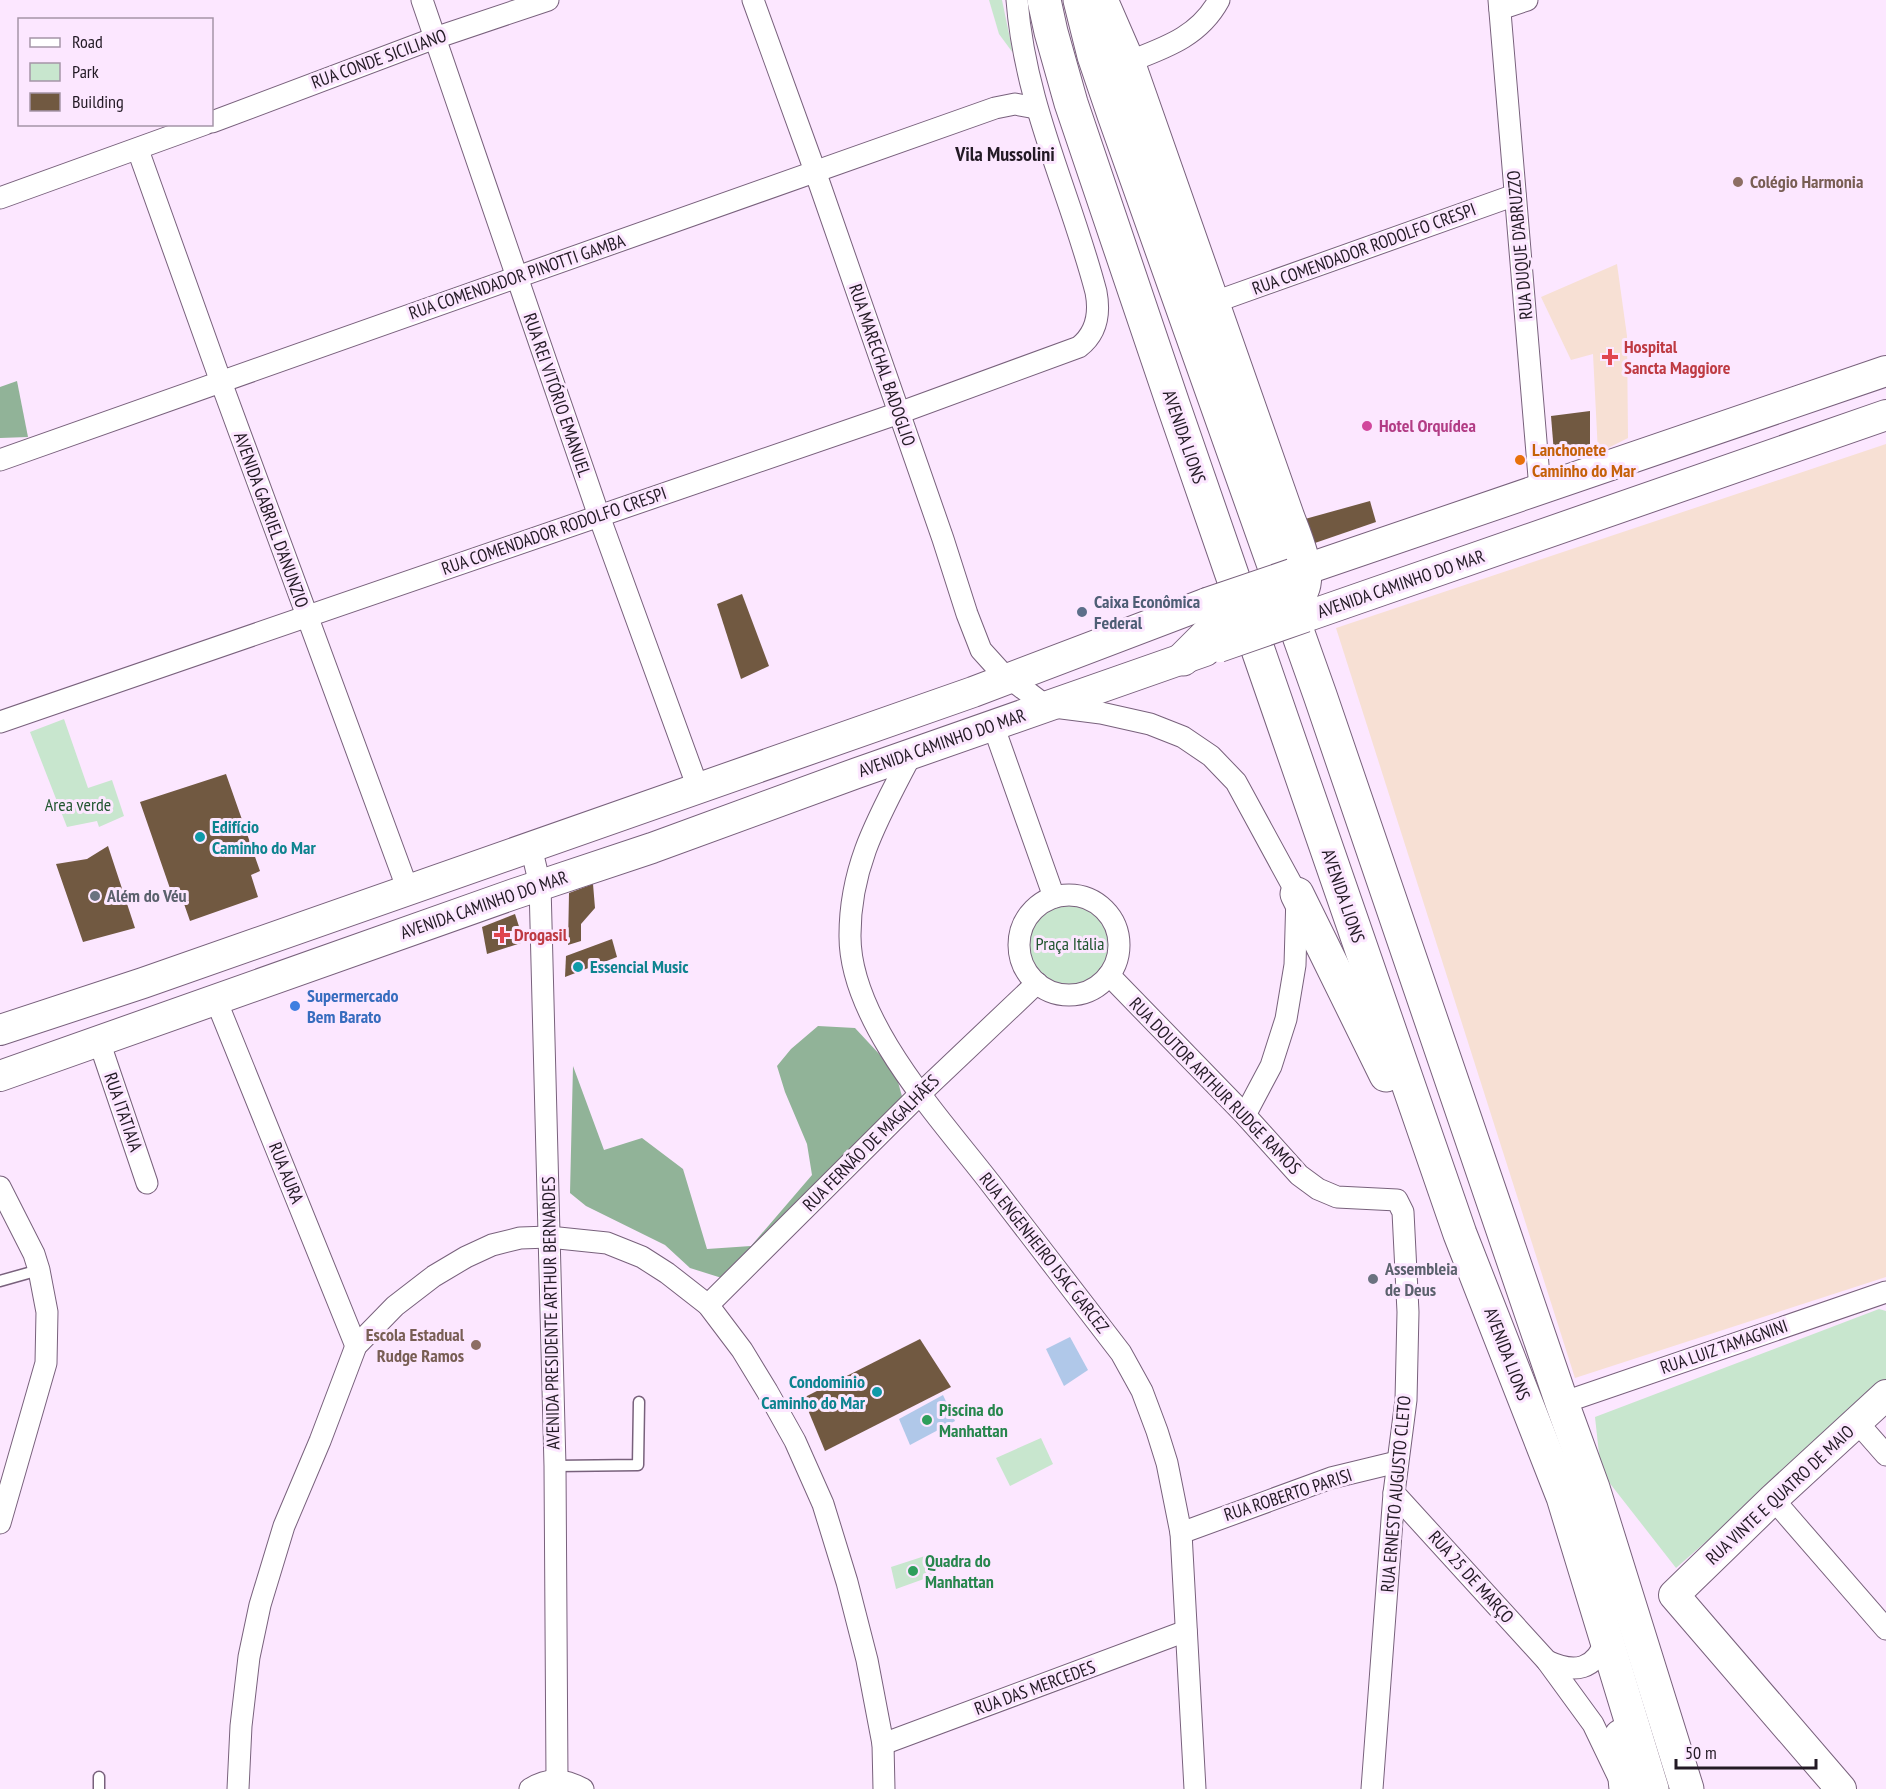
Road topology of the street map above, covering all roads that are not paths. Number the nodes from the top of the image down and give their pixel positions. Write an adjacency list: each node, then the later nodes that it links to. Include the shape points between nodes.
1 (422, 0): 11 (street, RUA REI VITÓRIO EMANUEL)
2 (548, 0): 11 (street, RUA CONDE SICILIANO)
3 (753, 0): 17 (street, RUA MARECHAL BADOGLIO)
4 (1017, 0): 13 (street, via 1024,59)
5 (1044, 0): 55 (highway, AVENIDA LIONS, via 1071,103)
6 (1080, 0): 64 (highway, AVENIDA LIONS, via 1107,96 1320,695)
7 (1101, 0): 12 (highway)
8 (1219, 0): 12 (street, via 1208,18 1187,36)
9 (1527, 0): 10 (street)
10 (1499, 5): 18 (street, RUA DUQUE D'ABRUZZO)
11 (435, 38): 14 (street, RUA CONDE SICILIANO); 20 (street, RUA REI VITÓRIO EMANUEL)
12 (1128, 62): 21 (highway)
13 (1036, 108): 17 (street, RUA COMENDADOR PINOTTI GAMBA, via 1015,104 995,108); 24 (street, RUA COMENDADOR RODOLFO CRESPI, via 1090,267 1098,302 1092,334 1079,347)
14 (213, 122)
15 (200, 126): 16 (street)
16 (138, 150): 19 (street); 23 (street, AVENIDA GABRIEL D'ANUNZIO)
17 (815, 171): 20 (street, RUA COMENDADOR PINOTTI GAMBA); 24 (street, RUA MARECHAL BADOGLIO)
18 (1515, 195): 21 (street, RUA COMENDADOR RODOLFO CRESPI); 27 (street, RUA DUQUE D'ABRUZZO)
19 (0, 198)
20 (517, 277): 23 (street, RUA COMENDADOR PINOTTI GAMBA); 28 (street, RUA REI VITÓRIO EMANUEL)
21 (1212, 303): 29 (highway)
22 (1886, 371): 27 (main road)
23 (221, 382): 26 (street, RUA COMENDADOR PINOTTI GAMBA); 30 (street, AVENIDA GABRIEL D'ANUNZIO)
24 (899, 413): 28 (street, RUA COMENDADOR RODOLFO CRESPI); 33 (street, RUA MARECHAL BADOGLIO, via 976,638 988,660)
25 (1886, 415): 29 (main road, AVENIDA CAMINHO DO MAR)
26 (0, 460)
27 (1540, 489): 29 (main road)
28 (599, 516): 30 (street, RUA COMENDADOR RODOLFO CRESPI); 38 (street, RUA REI VITÓRIO EMANUEL)
29 (1299, 589): 31 (highway, bridge)
30 (306, 616): 35 (street, RUA COMENDADOR RODOLFO CRESPI); 41 (street, AVENIDA GABRIEL D'ANUNZIO)
31 (1217, 625): 32 (highway); 33 (main road, AVENIDA CAMINHO DO MAR)
32 (1183, 659): 34 (main road, AVENIDA CAMINHO DO MAR)
33 (1009, 679): 34 (street, RUA MARECHAL BADOGLIO); 38 (main road, AVENIDA CAMINHO DO MAR)
34 (1046, 706): 36 (main road, AVENIDA CAMINHO DO MAR); 42 (street, via 1132,719 1169,730 1197,745 1236,782)
35 (0, 722)
36 (993, 725): 37 (main road, AVENIDA CAMINHO DO MAR); 43 (street)
37 (912, 753): 40 (main road, AVENIDA CAMINHO DO MAR); 50 (street, RUA ENGENHEIRO ISAC GARCEZ, via 870,835 859,866 850,937 853,965 870,1015)
38 (698, 788): 39 (main road, AVENIDA CAMINHO DO MAR)
39 (531, 847): 40 (street, AVENIDA PRESIDENTE ARTHUR BERNARDES); 41 (main road, AVENIDA CAMINHO DO MAR)
40 (540, 885): 46 (main road, AVENIDA CAMINHO DO MAR); 56 (street, AVENIDA PRESIDENTE ARTHUR BERNARDES)
41 (408, 890): 47 (main road, AVENIDA CAMINHO DO MAR)
42 (1297, 894): 51 (street, via 1294,965 1286,1019 1271,1066); 55 (highway)
43 (1054, 897): 44 (street, via 1085,897 1110,916 1119,945 1117,961); 45 (street, via 1029,915 1021,936 1021,958)
44 (1109, 975): 45 (street, via 1083,993 1067,995 1051,992); 51 (street, RUA DOUTOR ARTHUR RUDGE RAMOS)
45 (1037, 983): 50 (street, RUA FERNÃO DE MAGALHÃES)
46 (216, 1000): 48 (main road, AVENIDA CAMINHO DO MAR); 61 (street, RUA AURA)
47 (0, 1030)
48 (99, 1041): 49 (main road, AVENIDA CAMINHO DO MAR); 52 (street, RUA ITATIAIA)
49 (0, 1076)
50 (921, 1093): 60 (street, RUA FERNÃO DE MAGALHÃES); 72 (street, RUA ENGENHEIRO ISAC GARCEZ, via 1121,1353 1142,1391 1157,1431)
51 (1245, 1115): 54 (street, RUA DOUTOR ARTHUR RUDGE RAMOS, via 1289,1165 1318,1189 1337,1197)
52 (147, 1183)
53 (0, 1186): 57 (street)
54 (1396, 1200): 67 (street, RUA ERNESTO AUGUSTO CLETO, via 1404,1218 1408,1312 1406,1400)
55 (1460, 1234): 75 (highway, AVENIDA LIONS, via 1563,1497)
56 (549, 1237): 60 (street, via 607,1243 642,1257); 61 (street, via 520,1238 466,1257 395,1306); 68 (street, AVENIDA PRESIDENTE ARTHUR BERNARDES)
57 (39, 1270): 58 (lane); 71 (street, via 47,1312 46,1363)
58 (0, 1281)
59 (1886, 1292): 64 (street, RUA LUIZ TAMAGNINI)
60 (708, 1305): 77 (street, via 767,1391 823,1504 848,1582)
61 (356, 1347): 80 (street, via 284,1526 260,1605 249,1657)
62 (1886, 1395): 65 (main road, RUA VINTE E QUATRO DE MAIO)
63 (639, 1402): 68 (lane, via 638,1465)
64 (1562, 1403): 87 (highway, AVENIDA LIONS, via 1593,1488)
65 (1857, 1422): 66 (street); 70 (main road, RUA VINTE E QUATRO DE MAIO)
66 (1886, 1455)
67 (1397, 1462): 69 (street, RUA ERNESTO AUGUSTO CLETO); 72 (street, RUA ROBERTO PARISI, via 1331,1478)
68 (555, 1466): 78 (street, AVENIDA PRESIDENTE ARTHUR BERNARDES)
69 (1394, 1493): 76 (street, RUA 25 DE MARÇO); 79 (street, RUA ERNESTO AUGUSTO CLETO)
70 (1773, 1499): 73 (street); 88 (main road, RUA VINTE E QUATRO DE MAIO, via 1674,1595)
71 (0, 1523)
72 (1181, 1533): 74 (street, RUA ENGENHEIRO ISAC GARCEZ)
73 (1886, 1629)
74 (1186, 1631): 77 (street, RUA DAS MERCEDES); 84 (street, RUA ENGENHEIRO ISAC GARCEZ)
75 (1610, 1654): 76 (street, via 1587,1665 1566,1668); 85 (highway); 86 (highway, AVENIDA LIONS)
76 (1548, 1661): 85 (street, RUA 25 DE MARÇO, via 1593,1724)
77 (883, 1744): 83 (street)
78 (557, 1779): 81 (street); 82 (street)
79 (1376, 1785)
80 (238, 1789)
81 (530, 1789)
82 (584, 1789)
83 (884, 1789)
84 (1195, 1789)
85 (1625, 1789)
86 (1652, 1789)
87 (1687, 1789)
88 (1841, 1789)

